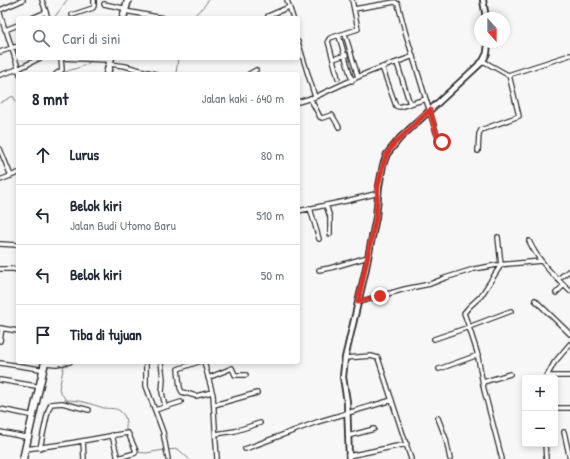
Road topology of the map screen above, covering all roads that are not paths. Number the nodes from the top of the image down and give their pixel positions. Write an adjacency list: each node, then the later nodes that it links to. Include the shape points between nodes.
1 (23, 0): 12 (street)
2 (42, 0): 13 (street)
3 (94, 0): 15 (street, via 93,8)
4 (127, 0): 11 (highway)
5 (287, 0): 9 (street)
6 (352, 0): 10 (street)
7 (482, 0): 14 (street)
8 (104, 4): 11 (street)
9 (290, 8): 20 (street); 21 (street)
10 (354, 9): 24 (street, via 358,28); 34 (street, via 397,2)
11 (124, 10): 18 (highway); 19 (street)
12 (0, 11): 23 (street)
13 (46, 12): 16 (street); 17 (street)
14 (485, 12)
15 (72, 15)
16 (37, 16)
17 (47, 16)
18 (122, 16)
19 (154, 16)
20 (268, 16)
21 (292, 16)
22 (16, 26): 23 (street)
23 (6, 30): 27 (street)
24 (345, 34): 25 (street); 31 (street)
25 (339, 36): 33 (street); 35 (street, via 328,41)
26 (16, 47): 27 (street)
27 (12, 48): 30 (street); 42 (street)
28 (300, 48): 54 (street)
29 (487, 48): 39 (street)
30 (0, 52)
31 (351, 54): 33 (street); 51 (street)
32 (570, 55): 50 (street)
33 (345, 56): 35 (street); 53 (street)
34 (413, 56): 40 (street); 56 (street)
35 (333, 59): 52 (street)
36 (36, 60): 42 (street)
37 (61, 60): 45 (street, via 62,70)
38 (109, 60): 46 (highway); 47 (street)
39 (483, 61): 50 (street); 59 (street)
40 (397, 63): 41 (street); 58 (street)
41 (382, 67): 51 (street); 58 (street, via 396,106)
42 (18, 69): 44 (street); 49 (street)
43 (256, 70): 48 (street)
44 (19, 72)
45 (59, 72)
46 (106, 72)
47 (148, 72)
48 (252, 72)
49 (0, 74)
50 (509, 75): 63 (street, via 519,116 481,130)
51 (358, 77): 53 (street)
52 (338, 78)
53 (352, 81): 54 (street)
54 (315, 97): 55 (street)
55 (310, 98): 57 (street); 60 (street, via 320,117 332,114)
56 (426, 99): 58 (street); 59 (street)
57 (300, 101)
58 (410, 104)
59 (430, 110): 61 (street, via 438,136); 67 (street, via 387,154)
60 (339, 127)
61 (445, 145)
62 (0, 149): 65 (street)
63 (478, 151)
64 (16, 174): 65 (street)
65 (10, 176): 66 (street)
66 (0, 180)
67 (378, 193): 68 (street); 77 (street)
68 (326, 205): 69 (street); 71 (street, via 330,217)
69 (310, 208): 70 (street); 73 (street)
70 (300, 210)
71 (330, 234)
72 (498, 237): 79 (street)
73 (319, 239)
74 (529, 241): 78 (street)
75 (0, 244): 76 (street)
76 (16, 245)
77 (368, 256): 82 (street); 89 (street)
78 (541, 261): 79 (street); 84 (street)
79 (501, 265): 89 (street, via 457,274 430,284 405,288); 91 (street, via 481,296 464,313)
80 (0, 269): 81 (street)
81 (16, 270)
82 (319, 270)
83 (570, 270): 84 (street)
84 (558, 279): 85 (street)
85 (564, 285): 86 (street); 87 (street)
86 (570, 291)
87 (556, 293)
88 (535, 300): 94 (street)
89 (358, 302): 100 (street)
90 (511, 311): 91 (street)
91 (469, 327): 95 (street); 99 (street)
92 (1, 328): 93 (street); 96 (street)
93 (16, 331)
94 (570, 334)
95 (434, 339)
96 (0, 341)
97 (570, 344): 98 (street)
98 (568, 350): 112 (street, via 554,363)
99 (478, 355): 109 (street); 117 (street)
100 (345, 358): 121 (street, via 378,358); 130 (street, via 343,377)
101 (0, 363): 108 (street)
102 (43, 364): 108 (highway)
103 (44, 364): 146 (highway)
104 (146, 364): 129 (street, via 146,386)
105 (161, 364): 124 (street)
106 (192, 364): 119 (street, via 178,369 182,392 196,396)
107 (204, 364): 115 (street)
108 (40, 369): 118 (highway)
109 (439, 369)
110 (510, 374): 117 (street)
111 (246, 375): 115 (street, via 235,375 232,368)
112 (547, 375)
113 (558, 376): 114 (street)
114 (570, 376)
115 (208, 378): 119 (street)
116 (0, 380): 118 (street)
117 (483, 382): 155 (street)
118 (36, 386): 131 (highway)
119 (212, 392): 123 (street)
120 (257, 393): 123 (street)
121 (392, 400): 130 (street); 142 (street)
122 (181, 402): 124 (street)
123 (214, 405): 137 (street)
124 (165, 407): 129 (street)
125 (558, 408): 126 (street)
126 (570, 408)
127 (0, 409): 131 (street)
128 (89, 410): 144 (street, via 62,403 51,404)
129 (155, 410): 151 (street, via 163,432)
130 (347, 412): 139 (street); 145 (street)
131 (30, 415): 140 (highway)
132 (438, 418): 154 (street)
133 (260, 424): 137 (street)
134 (374, 429): 139 (street)
135 (0, 432): 140 (street)
136 (564, 432): 157 (street)
137 (216, 434): 152 (street)
138 (112, 435): 141 (street); 150 (street); 150 (street, via 128,434 135,452)
139 (348, 436): 147 (street)
140 (25, 438): 148 (highway)
141 (83, 441): 144 (street); 149 (street)
142 (407, 444): 147 (street); 153 (street)
143 (545, 447): 156 (street)
144 (40, 448): 146 (street)
145 (245, 448)
146 (25, 449): 148 (highway)
147 (348, 457)
148 (21, 459)
149 (84, 459)
150 (118, 459)
151 (168, 459)
152 (217, 459)
153 (412, 459)
154 (450, 459)
155 (502, 459)
156 (546, 459)
157 (570, 459)

